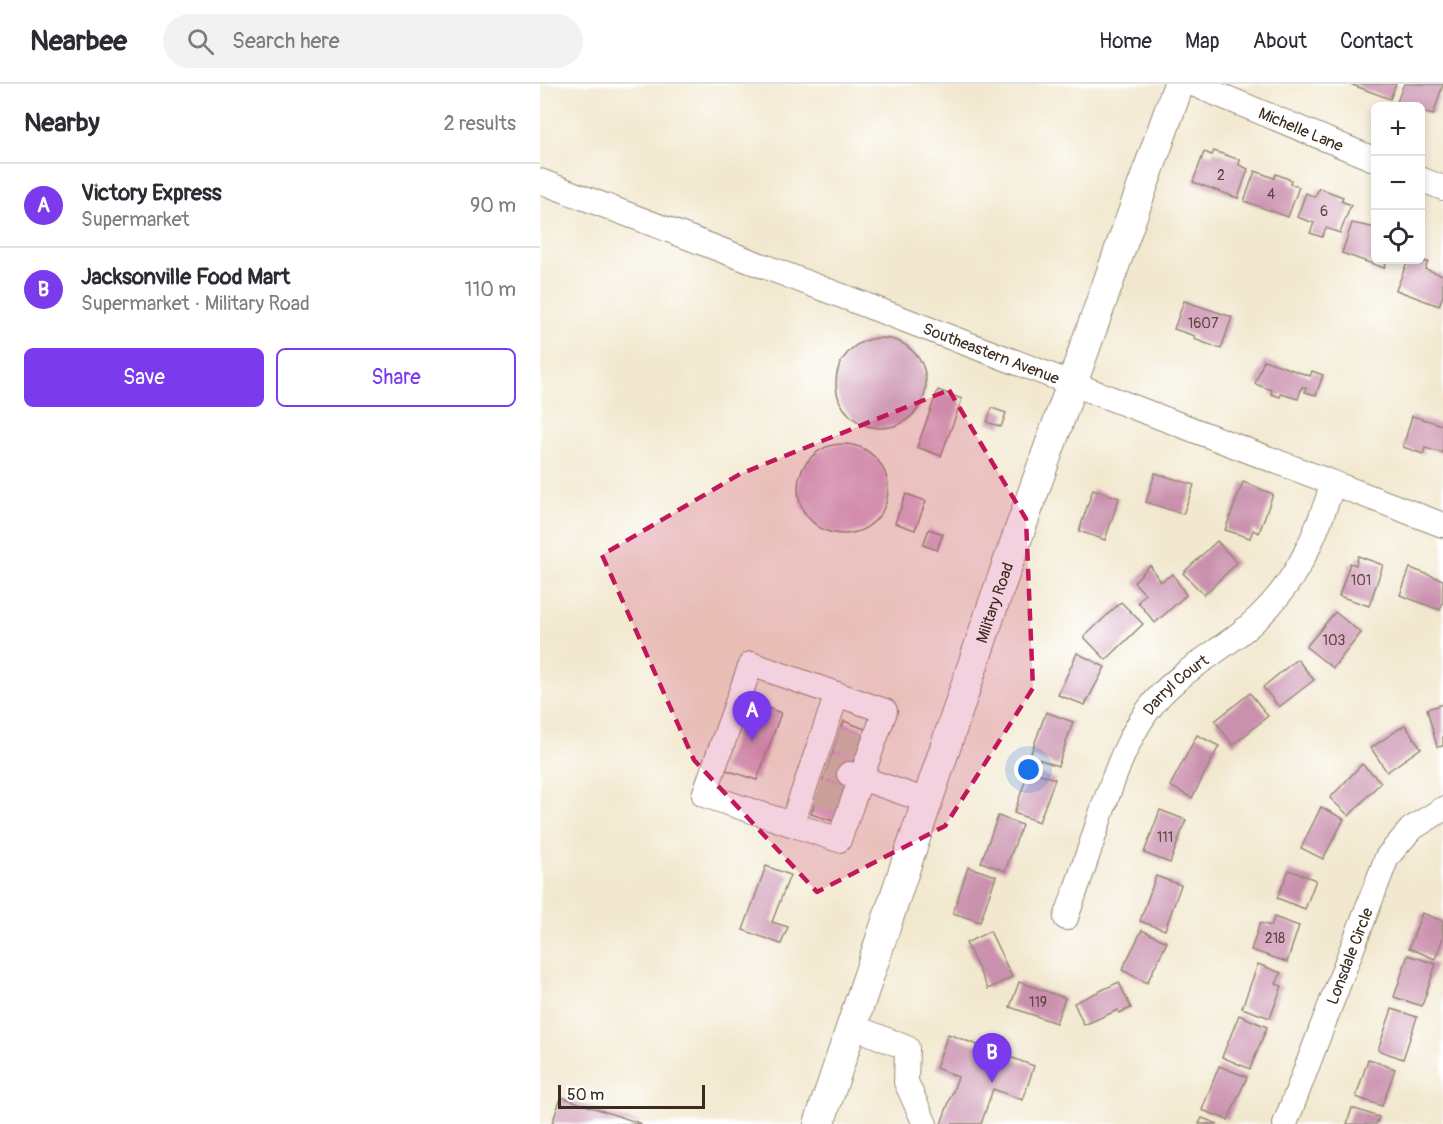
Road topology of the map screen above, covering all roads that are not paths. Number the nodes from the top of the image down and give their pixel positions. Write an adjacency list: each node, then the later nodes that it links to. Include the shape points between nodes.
1 (1179, 84): 7 (main road, Military Road)
2 (1193, 84): 3 (street, Michelle Lane)
3 (1371, 158)
4 (540, 181): 7 (street, Southeastern Avenue)
5 (1425, 181): 6 (street)
6 (1443, 188)
7 (1070, 384): 8 (street, Southeastern Avenue); 14 (main road, Military Road)
8 (1333, 483): 9 (street, Southeastern Avenue); 17 (street, Darryl Court, via 1313,542 1282,592 1248,627 1176,680 1139,725 1123,753)
9 (1443, 525)
10 (837, 694): 11 (street); 11 (street, via 885,711); 16 (street, via 751,664 704,795)
11 (847, 743): 12 (street); 12 (street)
12 (838, 770): 13 (street); 13 (street); 14 (street)
13 (829, 795): 16 (street); 16 (street, via 839,840)
14 (927, 801): 18 (main road, Military Road)
15 (1443, 809): 21 (street, Lonsdale Circle, via 1411,829 1387,857)
16 (792, 824)
17 (1066, 918)
18 (852, 1026): 19 (main road, Military Road); 20 (street, via 907,1048 906,1082)
19 (819, 1124)
20 (925, 1124)
21 (1286, 1124)

